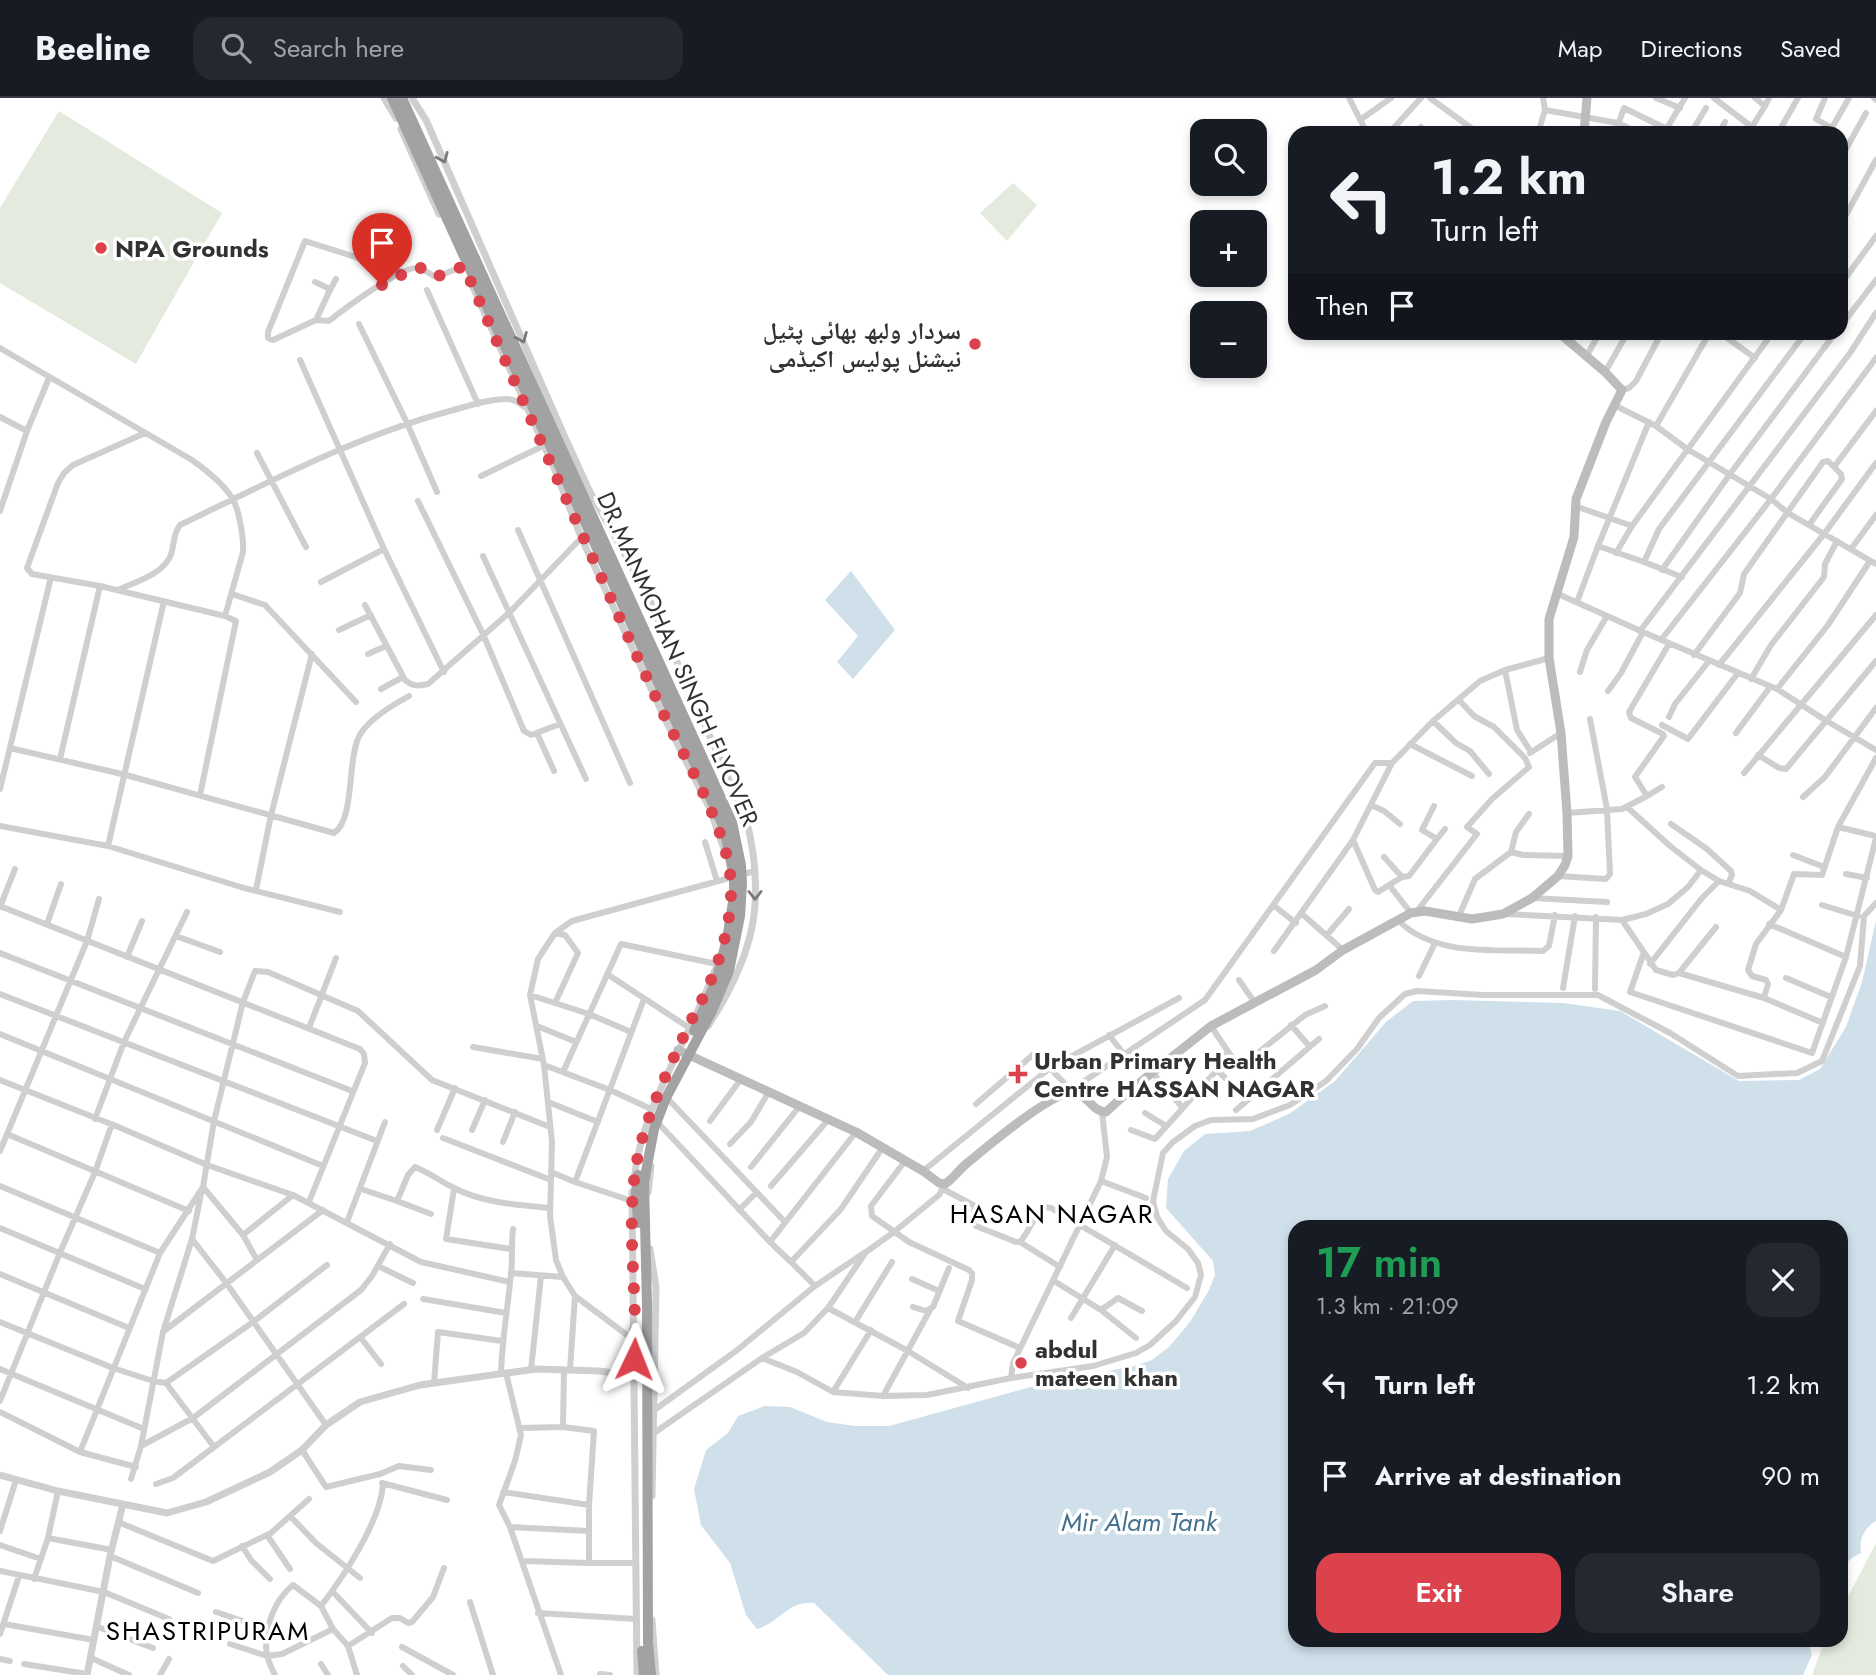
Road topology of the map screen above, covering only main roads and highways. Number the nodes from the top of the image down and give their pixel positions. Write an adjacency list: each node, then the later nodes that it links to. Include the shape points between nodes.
1 (391, 98): 7 (highway, DR.MANMOHAN SINGH FLYOVER, via 724,828 734,877 727,939 716,981 649,1127 636,1192)
2 (402, 98): 8 (highway, DR.MANMOHAN SINGH FLYOVER, via 732,822 741,865 740,916 729,971 666,1098 643,1182)
3 (1589, 98): 4 (main road)
4 (1587, 126)
5 (1573, 340): 6 (main road, via 1622,390 1575,506 1574,537 1549,619 1568,856 1558,876 1532,898 1503,914 1472,919 1414,912 1211,1026 1111,1108 1102,1112 1074,1093 1034,1111 944,1187 856,1132)
6 (678, 1050)
7 (644, 1675)
8 (651, 1675)

